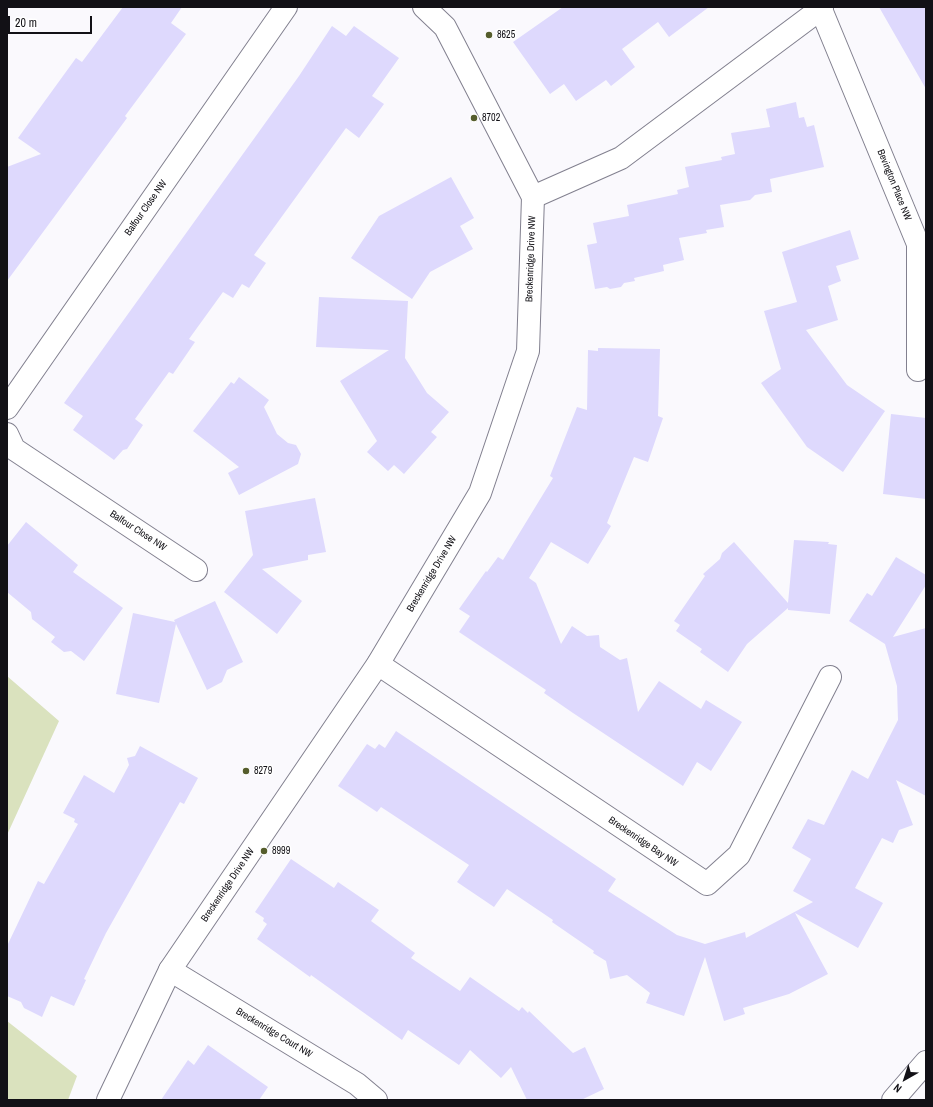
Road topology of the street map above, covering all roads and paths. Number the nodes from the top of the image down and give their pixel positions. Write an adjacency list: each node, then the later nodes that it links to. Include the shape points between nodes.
1 (286, 7): 6 (street, Balfour Close NW)
2 (424, 7): 4 (street, Breckenridge Drive NW, via 446,27)
3 (821, 8): 4 (street, Bevington Place NW, via 621,158); 5 (street, Bevington Place NW, via 918,244)
4 (533, 197): 9 (street, Breckenridge Drive NW, via 528,351 480,493)
5 (918, 370)
6 (7, 408)
7 (7, 434): 8 (street, Balfour Close NW, via 14,449)
8 (196, 570)
9 (378, 664): 10 (street, Breckenridge Bay NW, via 707,884 739,855); 11 (street, Breckenridge Drive NW)
10 (830, 677)
11 (170, 970): 13 (street, Breckenridge Drive NW); 14 (street, Breckenridge Court NW, via 357,1084)
12 (926, 1062): 15 (street)
13 (108, 1100)
14 (376, 1100)
15 (893, 1100)

